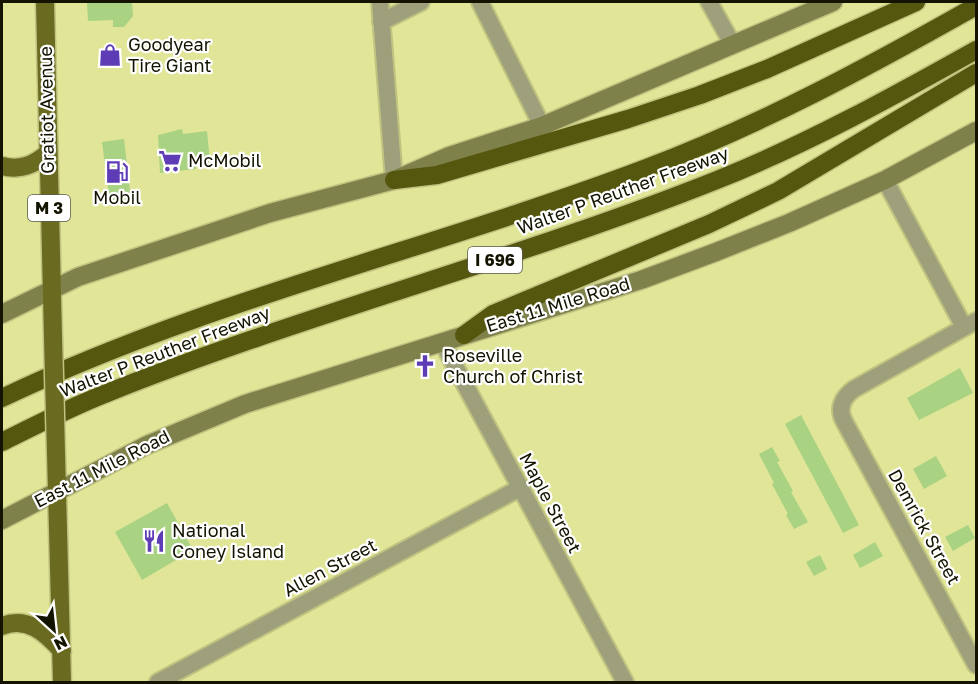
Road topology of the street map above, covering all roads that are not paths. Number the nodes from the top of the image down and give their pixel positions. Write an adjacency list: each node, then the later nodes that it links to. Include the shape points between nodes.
1 (45, 2): 15 (main road, Gratiot Avenue / M 3)
2 (380, 2): 9 (street)
3 (421, 2): 9 (street)
4 (480, 2): 13 (street)
5 (709, 2): 10 (street)
6 (833, 2): 10 (main road)
7 (916, 2): 17 (highway, via 777,65 699,95 437,175)
8 (976, 6): 24 (highway, Walter P Reuther Freeway / I 696, via 829,87 688,152 146,337)
9 (381, 22): 17 (street)
10 (733, 45): 13 (main road)
11 (976, 50): 25 (highway, Walter P Reuther Freeway / I 696, via 884,101 719,179 524,250 196,359 99,396)
12 (976, 73): 22 (highway, via 778,191 493,314)
13 (542, 126): 17 (main road, via 449,156)
14 (976, 131): 18 (main road, East 11 Mile Road)
15 (48, 153): 16 (main road, via 20,168); 19 (main road, Gratiot Avenue / M 3)
16 (2, 166)
17 (394, 180): 19 (main road, via 270,213 78,277)
18 (885, 180): 21 (street); 22 (main road, East 11 Mile Road, via 789,223 641,280)
19 (51, 290): 20 (main road); 27 (main road, M 3, bridge)
20 (2, 314)
21 (970, 324): 31 (street, Demrick Street, via 854,389 847,394 841,415)
22 (464, 335): 23 (main road, East 11 Mile Road)
23 (442, 342): 26 (street, Maple Street); 27 (main road, East 11 Mile Road, via 193,424)
24 (2, 398)
25 (2, 442)
26 (520, 488): 33 (street, Allen Street); 34 (street, Maple Street)
27 (57, 490): 28 (main road, East 11 Mile Road); 30 (main road, M 3)
28 (2, 520)
29 (2, 626): 30 (main road, via 23,622 41,631)
30 (62, 651): 32 (main road, M 3)
31 (976, 664)
32 (62, 682)
33 (158, 682)
34 (625, 682)

